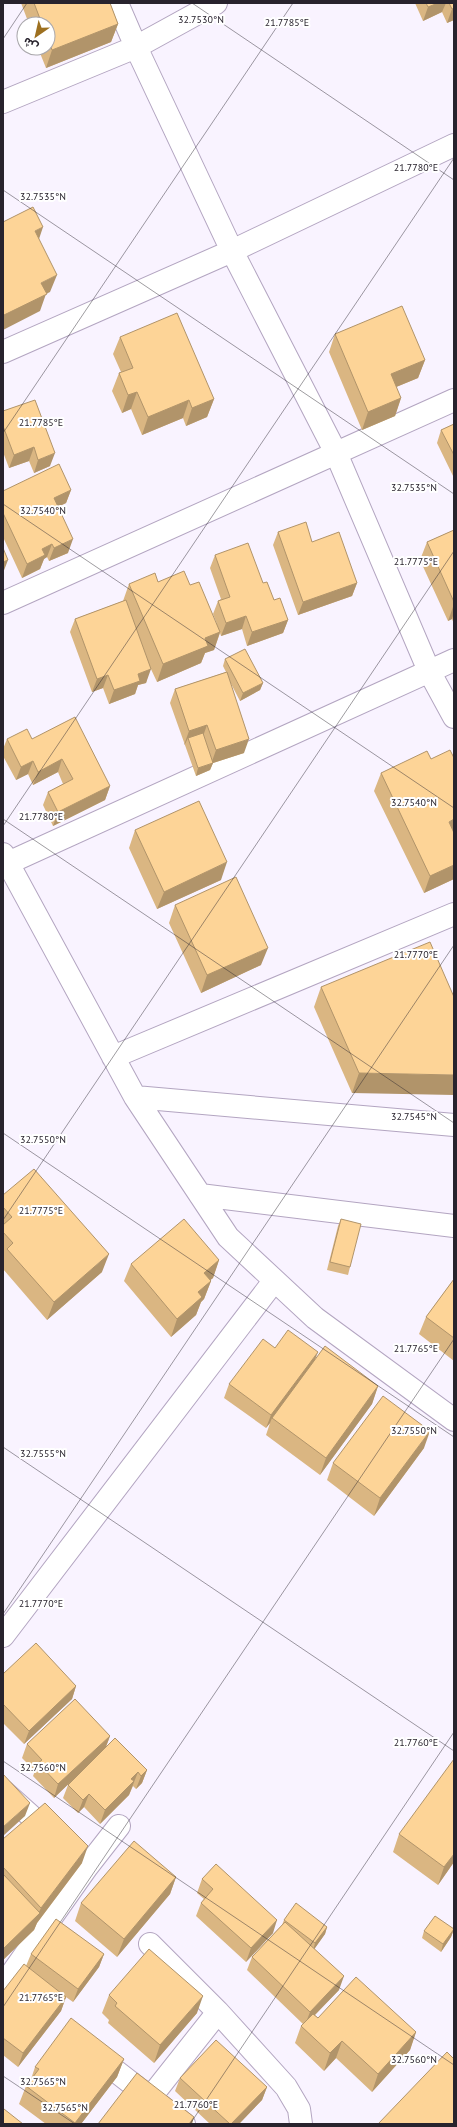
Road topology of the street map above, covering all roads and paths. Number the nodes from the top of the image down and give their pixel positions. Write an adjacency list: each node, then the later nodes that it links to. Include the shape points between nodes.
1 (117, 3): 3 (street)
2 (216, 3): 3 (street)
3 (136, 47): 4 (street); 6 (street)
4 (3, 102)
5 (454, 145): 6 (street)
6 (232, 250): 7 (street); 9 (street)
7 (3, 352)
8 (454, 400): 9 (street)
9 (336, 454): 10 (street); 12 (street)
10 (3, 603)
11 (454, 660): 12 (street)
12 (430, 671): 13 (street); 14 (street)
13 (454, 717)
14 (5, 859): 16 (street)
15 (454, 914): 16 (street)
16 (113, 1057): 17 (street)
17 (135, 1097): 18 (street); 19 (street)
18 (454, 1125)
19 (200, 1195): 20 (street); 21 (street, via 228,1237)
20 (454, 1226)
21 (274, 1281): 22 (street, via 315,1318); 23 (street)
22 (454, 1420)
23 (3, 1636)
24 (3, 1791): 26 (street)
25 (119, 1826): 26 (street)
26 (87, 1867): 28 (street)
27 (150, 1944): 29 (street)
28 (3, 1986)
29 (218, 2012): 31 (street); 33 (street, via 286,2087 299,2109)
30 (82, 2045): 31 (street)
31 (150, 2098): 32 (street)
32 (184, 2124)
33 (301, 2124)

